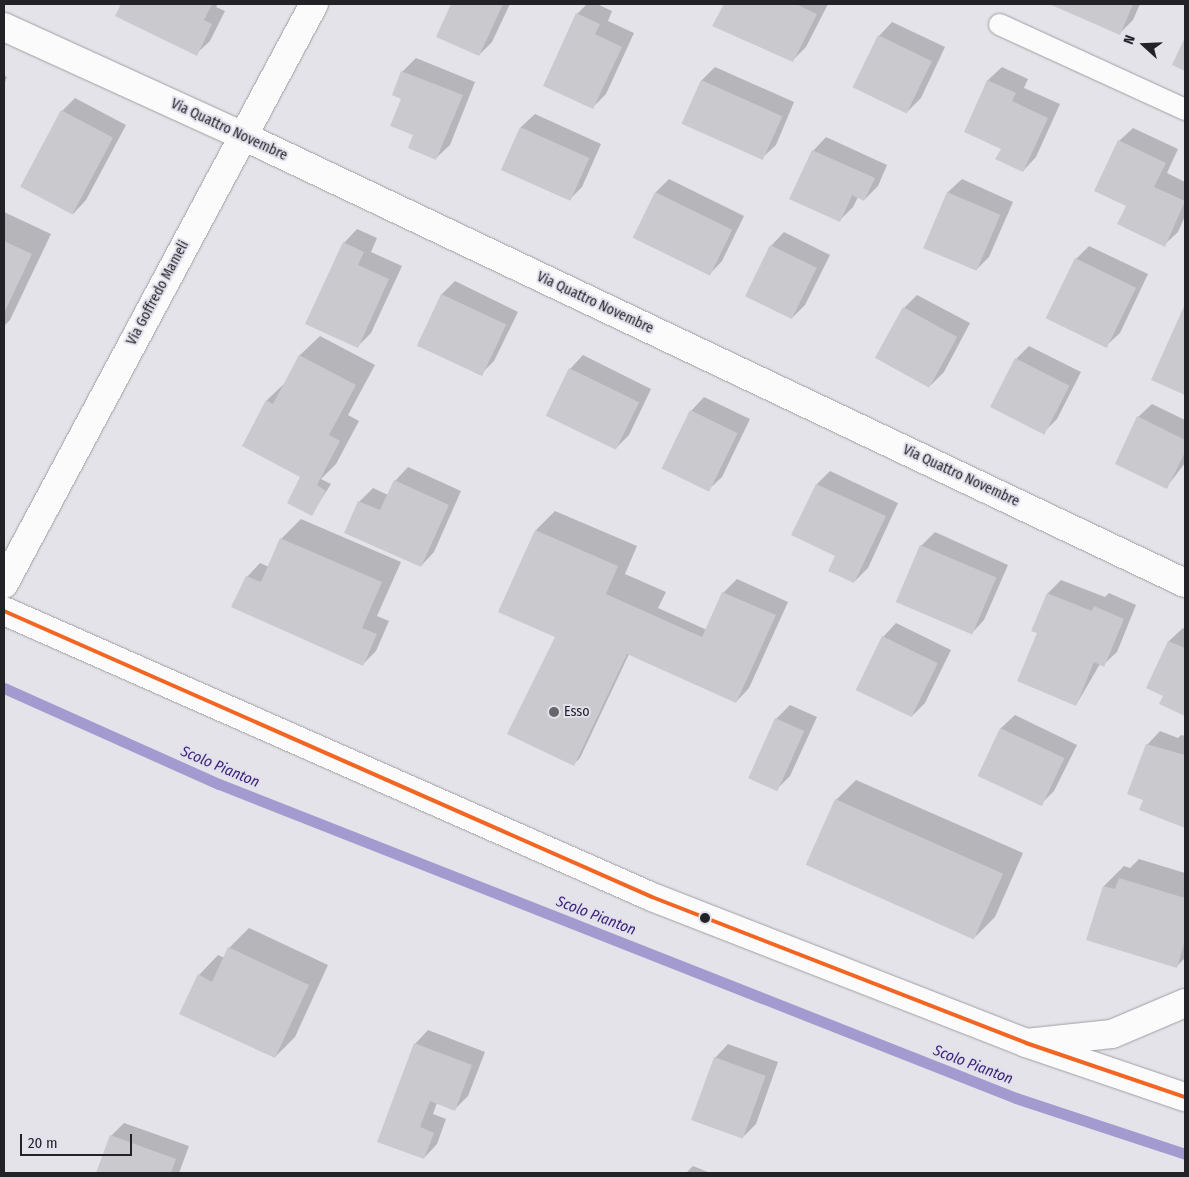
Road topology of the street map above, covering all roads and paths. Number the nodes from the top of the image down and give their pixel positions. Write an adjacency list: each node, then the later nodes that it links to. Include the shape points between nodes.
1 (314, 4): 5 (street, Via Goffredo Mameli)
2 (999, 24): 4 (lane)
3 (4, 26): 5 (street, Via Quattro Novembre)
4 (1185, 109)
5 (243, 136): 6 (street, Via Quattro Novembre); 7 (street, Via Goffredo Mameli)
6 (1185, 583)
7 (4, 584)
8 (4, 611): 10 (street, via 652,897)
9 (1185, 1003): 10 (street, via 1112,1034)
10 (1026, 1043): 11 (street)
11 (1185, 1098)

